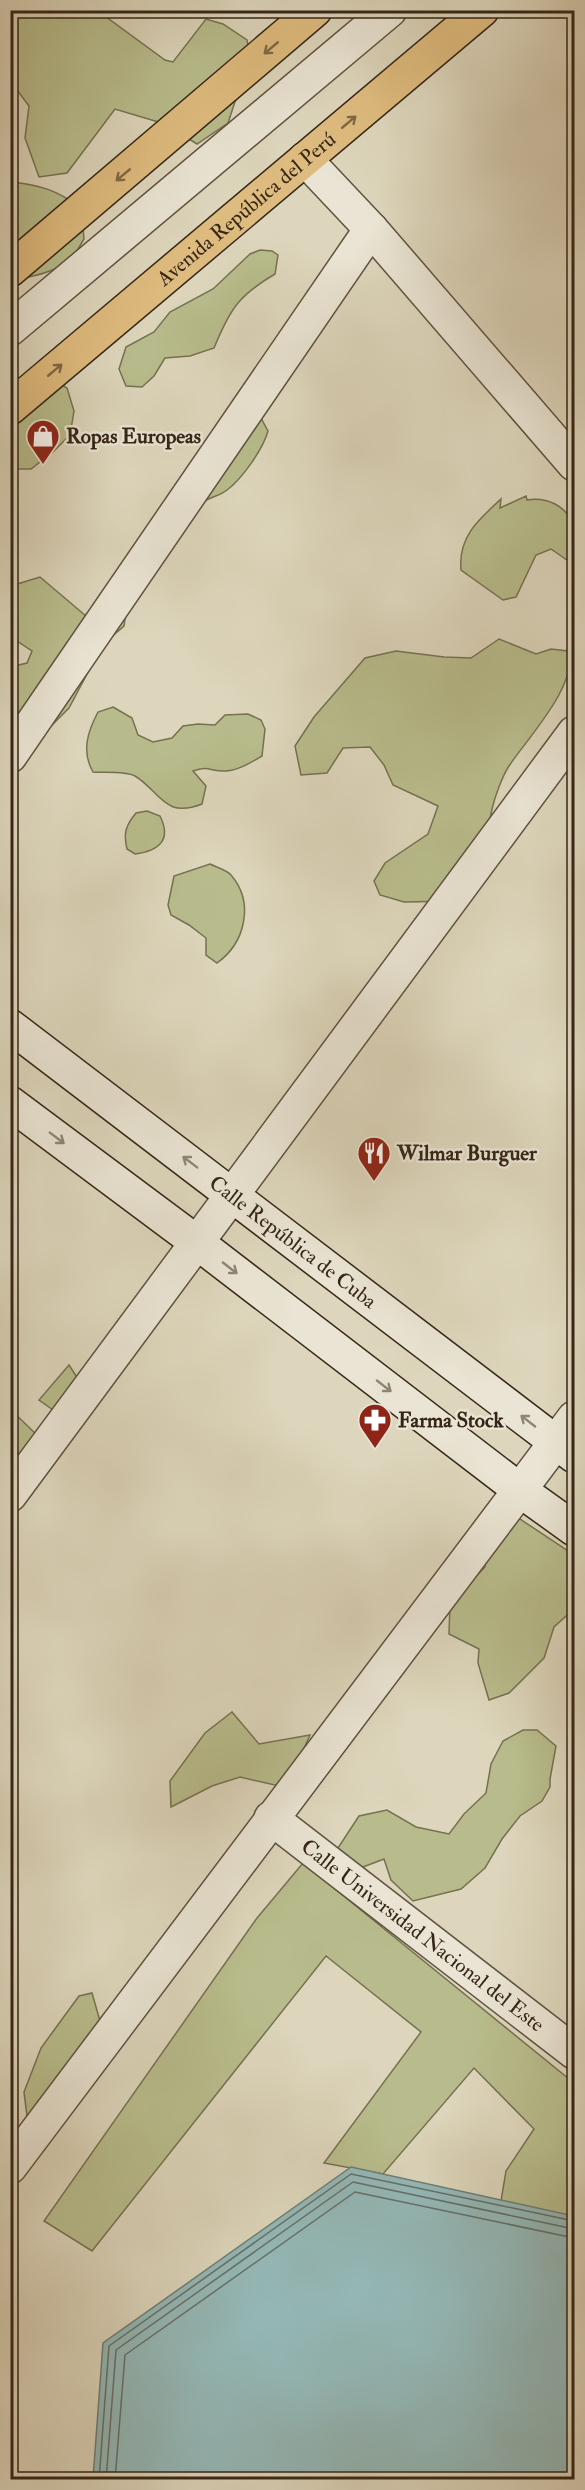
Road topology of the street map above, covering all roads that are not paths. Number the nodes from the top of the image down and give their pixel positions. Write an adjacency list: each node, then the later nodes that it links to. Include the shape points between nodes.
1 (315, 10): 6 (highway, one-way to 6)
2 (390, 10): 7 (street)
3 (482, 10): 4 (highway, Avenida República del Perú, one-way to 3)
4 (305, 159): 5 (street); 8 (highway, Avenida República del Perú, one-way to 4)
5 (371, 229): 9 (street); 11 (street)
6 (10, 270)
7 (10, 329)
8 (10, 408)
9 (574, 464)
10 (574, 733): 14 (street)
11 (10, 756)
12 (10, 1026): 14 (street, Calle República de Cuba, one-way to 12)
13 (10, 1103): 15 (street, one-way to 15)
14 (232, 1194): 15 (street); 16 (street, Calle República de Cuba, one-way to 14)
15 (199, 1244): 17 (street, one-way to 17); 18 (street)
16 (568, 1439): 17 (street)
17 (520, 1491): 19 (street); 20 (street)
18 (10, 1496)
19 (574, 1529)
20 (272, 1818): 21 (street, Calle Universidad Nacional del Este); 22 (street)
21 (574, 2052)
22 (10, 2167)

